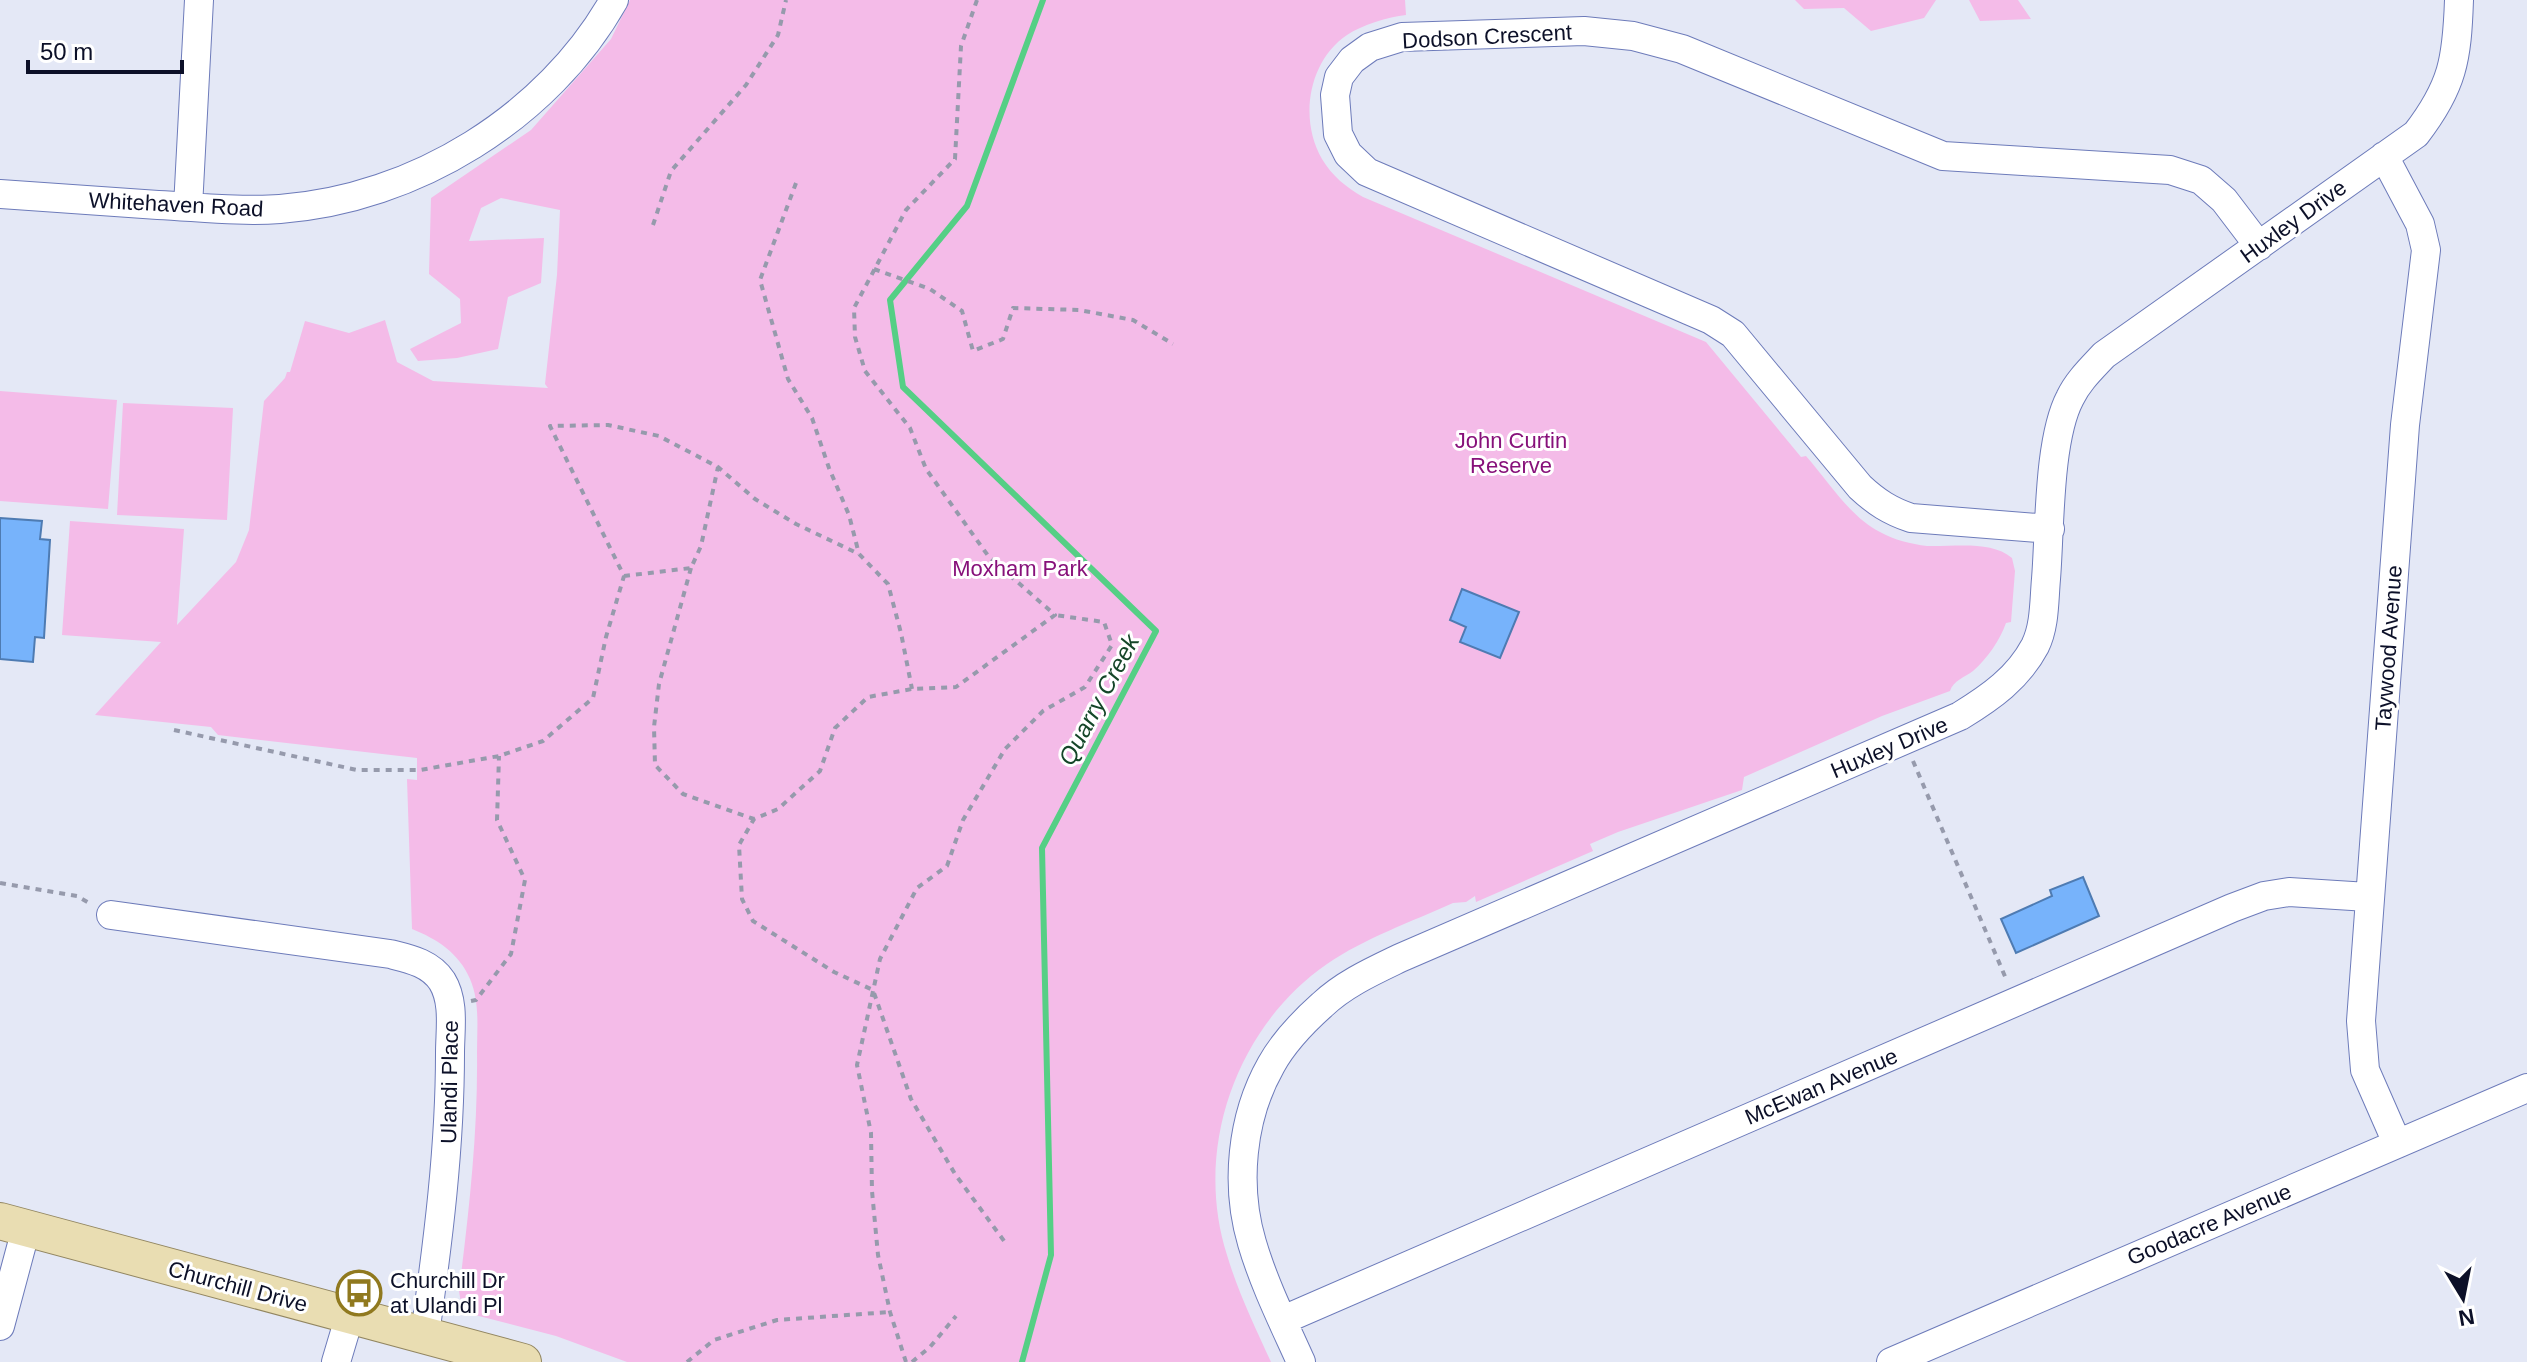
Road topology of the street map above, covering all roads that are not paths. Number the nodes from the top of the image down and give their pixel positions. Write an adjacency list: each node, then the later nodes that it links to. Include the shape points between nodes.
1 (199, 0): 6 (street)
2 (614, 0): 6 (street, Whitehaven Road, via 557,77 488,134 429,168 373,190 312,204 250,210)
3 (2459, 0): 4 (street, Huxley Drive, via 2455,61 2447,86 2416,134)
4 (2384, 156): 7 (street, Huxley Drive); 9 (street, Taywood Avenue, via 2420,224 2426,250 2405,425)
5 (0, 194): 6 (street, Whitehaven Road)
6 (188, 207)
7 (2259, 246): 8 (street, Huxley Drive, via 2104,355 2084,376 2070,397 2056,443); 8 (street, Dodson Crescent, via 2224,200 2201,180 2170,170 1943,156 1682,49 1633,36 1584,31 1402,37 1370,47 1339,77 1338,134 1348,154 1367,172 1733,334 1875,501 1911,518)
8 (2050, 529): 15 (street, Huxley Drive, via 2036,644 1997,693 1960,716 1400,958 1323,1003 1270,1066 1243,1152 1243,1201 1252,1244)
9 (2368, 897): 12 (street, Taywood Avenue, via 2361,1046 2365,1070); 15 (street, McEwan Avenue, via 2289,892 2264,896)
10 (111, 915): 17 (street, Ulandi Place, via 413,959 432,968 451,1002 451,1104)
11 (2527, 1088): 12 (street, Goodacre Avenue)
12 (2397, 1143): 21 (street, Goodacre Avenue)
13 (13, 1225): 14 (main road, Churchill Drive); 16 (street)
14 (350, 1315): 17 (main road, Churchill Drive); 18 (street)
15 (1283, 1320): 20 (street, Huxley Drive)
16 (0, 1326)
17 (425, 1334): 19 (main road, Churchill Drive)
18 (336, 1362)
19 (523, 1362)
20 (1301, 1362)
21 (1891, 1362)

